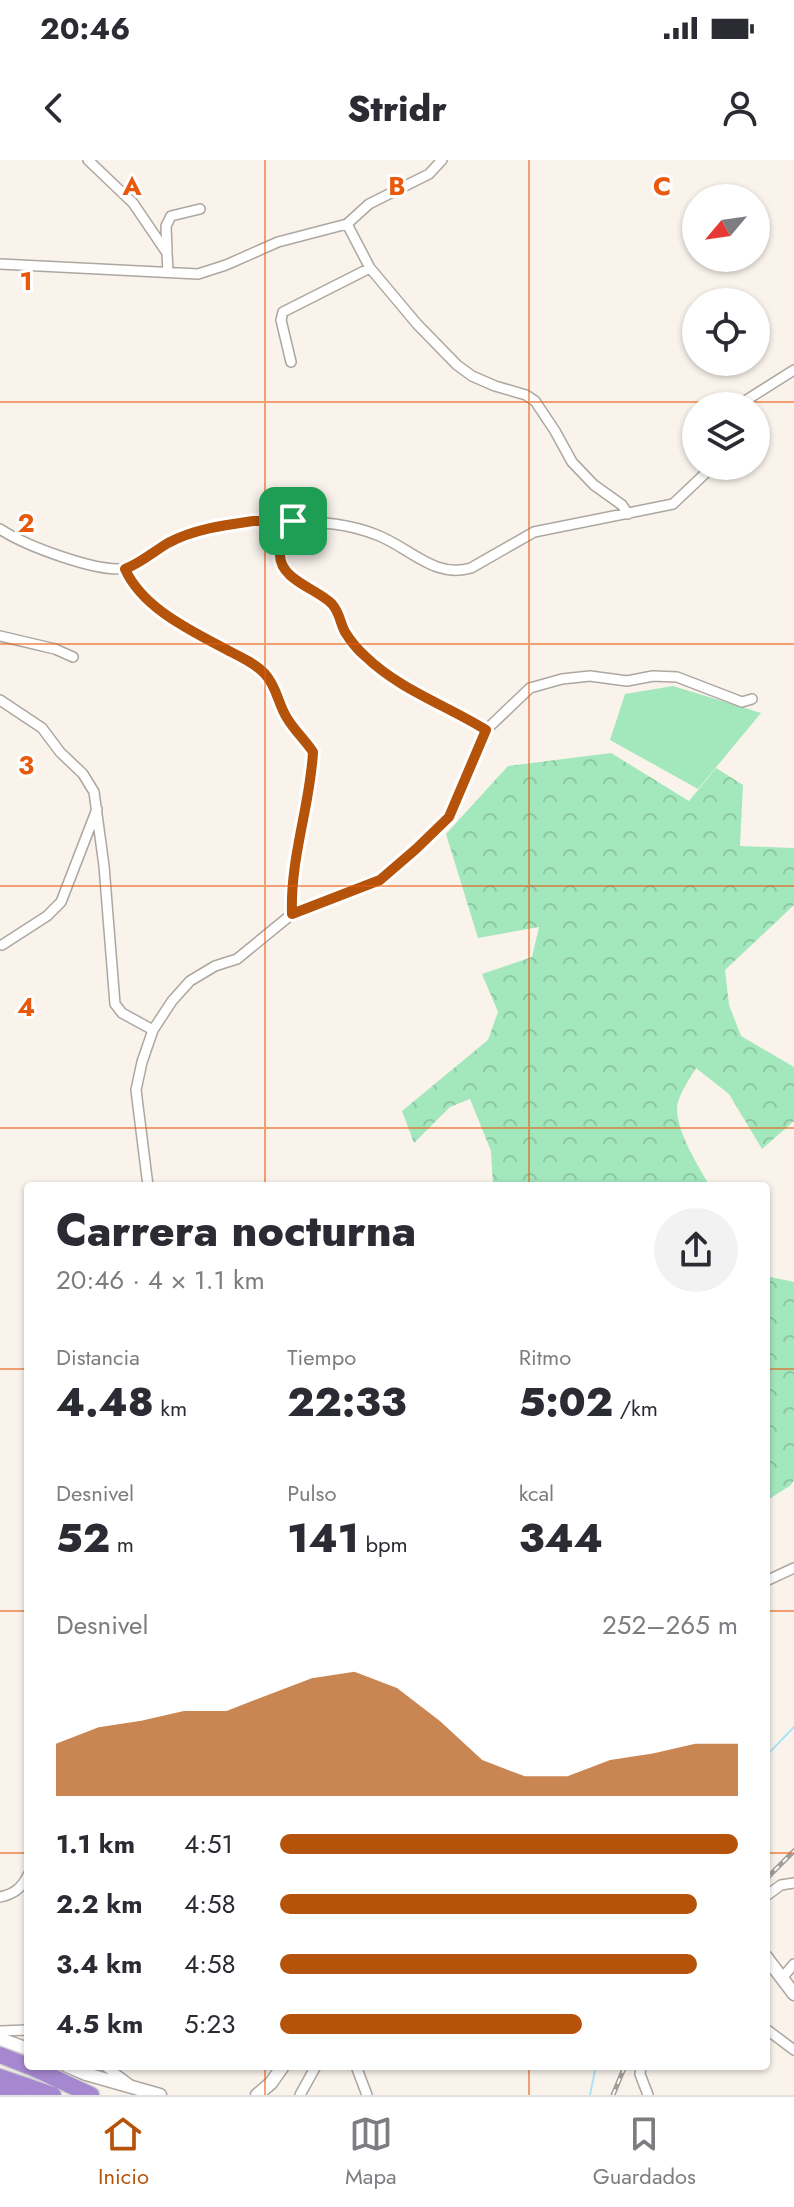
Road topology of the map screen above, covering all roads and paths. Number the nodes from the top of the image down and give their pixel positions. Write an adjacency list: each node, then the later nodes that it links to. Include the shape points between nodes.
1 (88, 160): 5 (street, via 133,203)
2 (442, 160): 4 (street, via 429,174 369,204)
3 (200, 209): 5 (street, via 171,216)
4 (347, 224): 7 (street); 8 (street, via 278,242 198,274)
5 (167, 253): 8 (street)
6 (0, 264): 8 (street)
7 (370, 268): 9 (street, via 283,312); 13 (street, via 457,365 535,401 572,462)
8 (168, 272)
9 (291, 362)
10 (794, 370): 11 (street)
11 (759, 392)
12 (698, 480): 13 (street, via 673,504)
13 (628, 514): 14 (street, via 534,532 461,571 431,566 374,533)
14 (293, 521): 16 (street, via 211,528 169,543); 21 (street, via 280,556 289,575 331,603 345,632 382,671)
15 (0, 529): 16 (street, via 34,547)
16 (125, 569): 23 (street, via 144,597 265,674 286,716 313,752 291,881)
17 (0, 636): 18 (street)
18 (73, 657)
19 (752, 699): 21 (street, via 742,702 677,677 562,679 530,688)
20 (1, 702): 22 (street, via 42,728 83,774)
21 (486, 730): 23 (street, via 449,817 416,849 380,880)
22 (97, 809): 24 (street, via 61,902); 25 (street, via 115,1004)
23 (292, 914): 25 (street, via 237,959 190,981)
24 (2, 945)
25 (153, 1030): 26 (street, via 136,1090)
26 (148, 1182)
27 (794, 1568): 28 (street)
28 (770, 1579)
29 (24, 1881): 32 (street)
30 (794, 1883): 31 (street)
31 (770, 1893)
32 (0, 1897)
33 (770, 1962): 35 (main road)
34 (794, 1964): 35 (street)
35 (782, 1978): 36 (main road)
36 (794, 1994)
37 (24, 2030): 38 (street)
38 (0, 2031)
39 (770, 2032): 42 (street)
40 (0, 2039): 41 (main road)
41 (24, 2048)
42 (794, 2050)
43 (0, 2055): 44 (highway)
44 (24, 2064)
45 (37, 2070): 57 (highway)
46 (76, 2070): 54 (main road)
47 (110, 2070): 54 (street)
48 (280, 2070): 59 (main road)
49 (314, 2070): 60 (street)
50 (358, 2070): 61 (street)
51 (640, 2070): 62 (street)
52 (0, 2077): 56 (highway)
53 (0, 2089): 55 (highway)
54 (136, 2091): 58 (main road)
55 (18, 2095)
56 (53, 2095)
57 (91, 2095)
58 (160, 2095)
59 (257, 2095)
60 (300, 2095)
61 (367, 2095)
62 (648, 2095)

